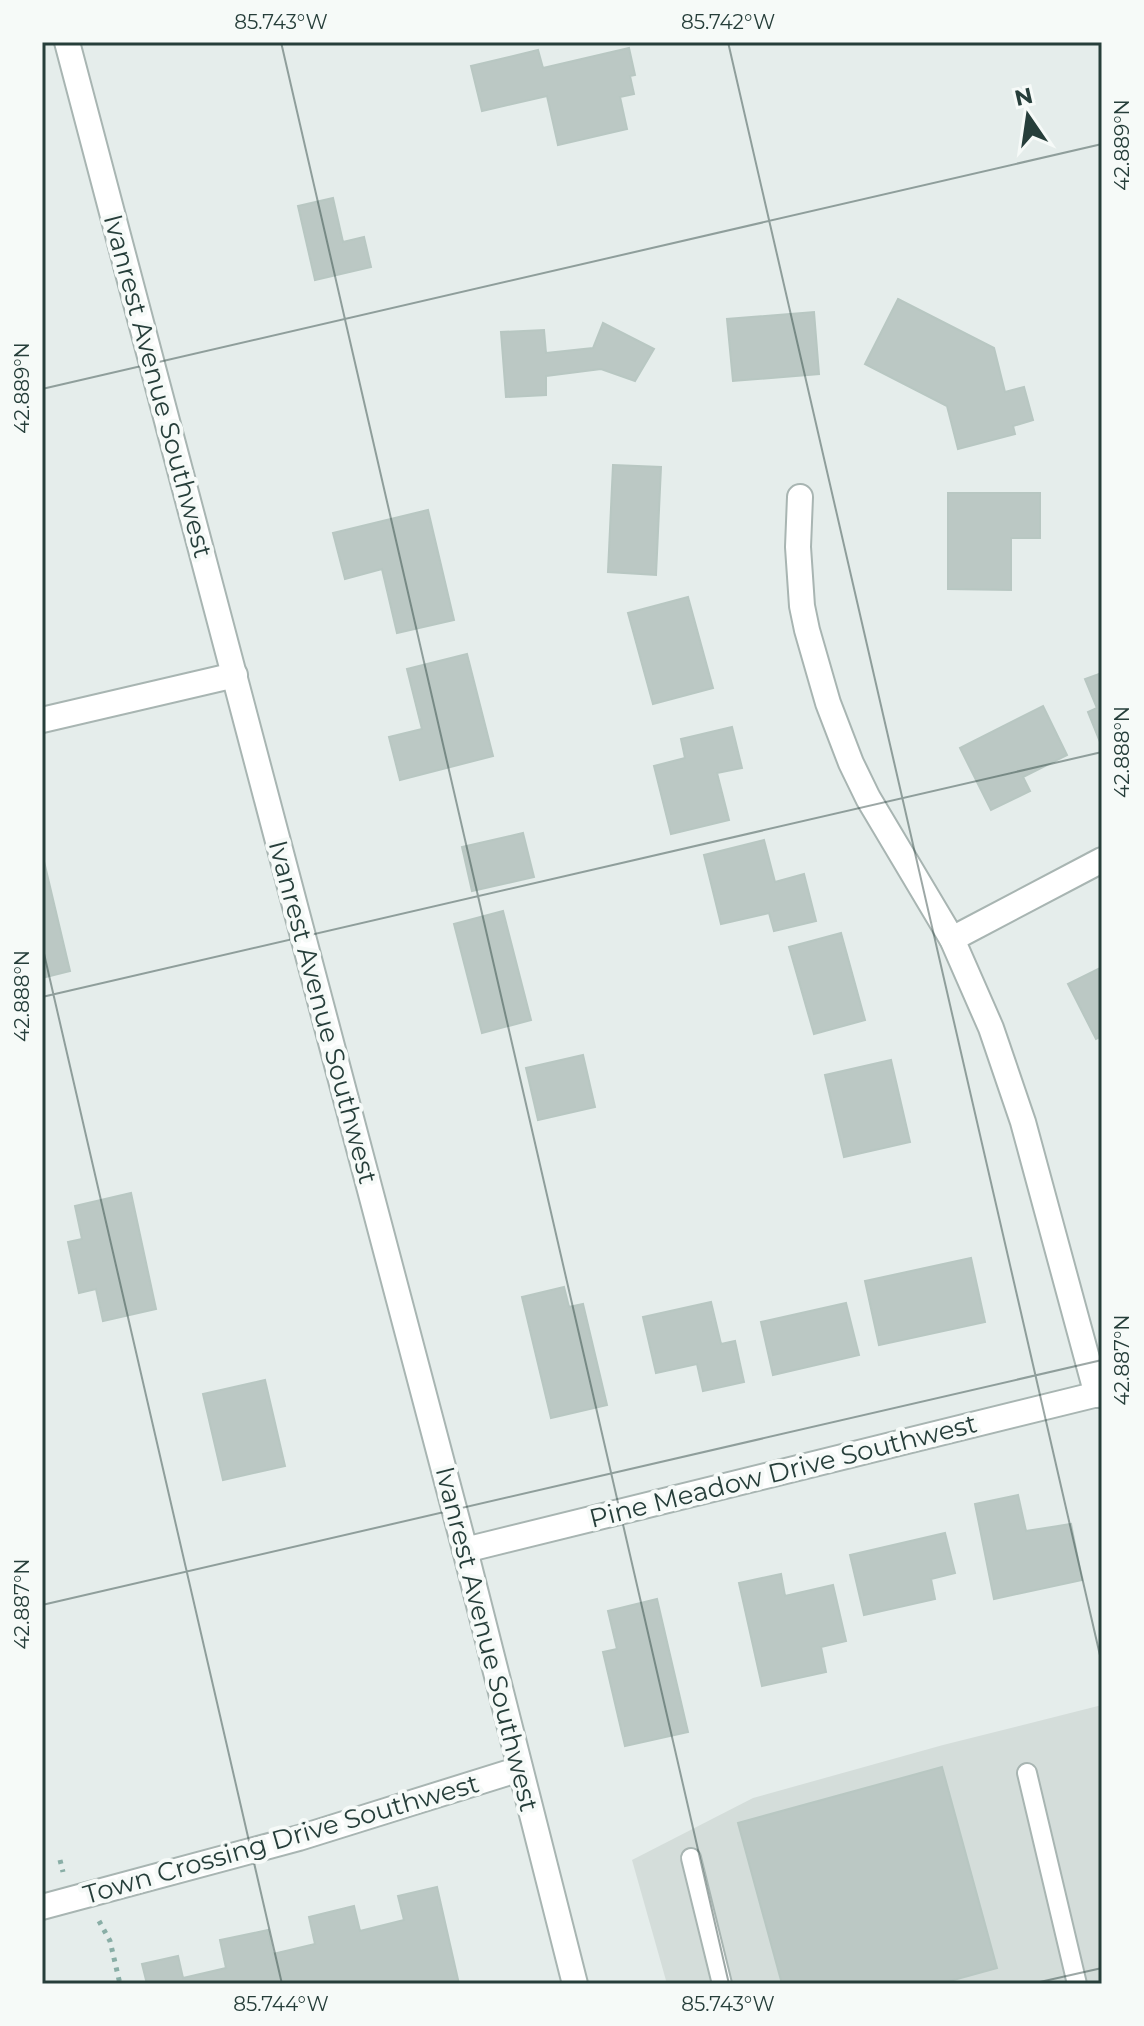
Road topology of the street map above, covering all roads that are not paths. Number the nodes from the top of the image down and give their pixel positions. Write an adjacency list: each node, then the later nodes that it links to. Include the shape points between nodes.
1 (67, 42): 3 (street, Ivanrest Avenue Southwest)
2 (800, 497): 6 (street, via 802,606 828,703 868,798)
3 (235, 675): 4 (street); 8 (street, Ivanrest Avenue Southwest)
4 (42, 720)
5 (1102, 860): 6 (street)
6 (952, 939): 7 (street, via 1007,1072)
7 (1099, 1394): 8 (street, Pine Meadow Drive Southwest)
8 (465, 1550): 9 (street, Ivanrest Avenue Southwest)
9 (520, 1769): 12 (street, Town Crossing Drive Southwest, via 299,1838); 13 (street, Ivanrest Avenue Southwest)
10 (1027, 1773): 15 (lane)
11 (691, 1858): 14 (lane)
12 (42, 1907)
13 (575, 1984)
14 (722, 1984)
15 (1077, 1984)

